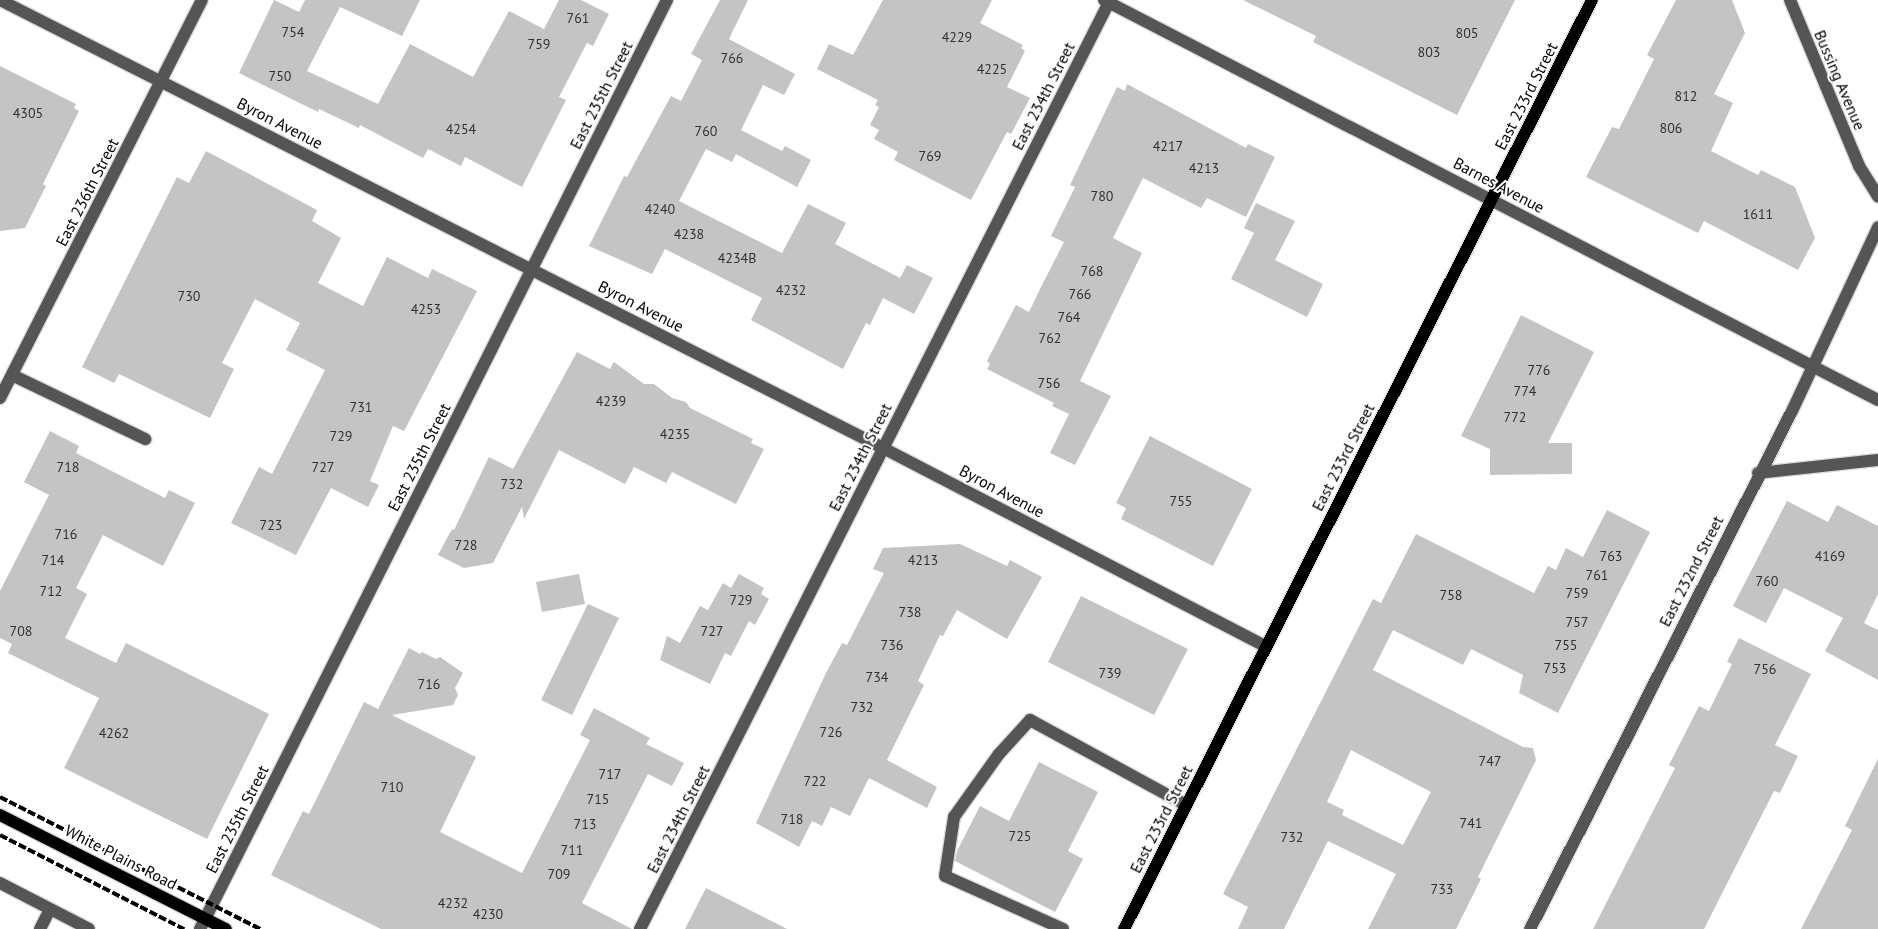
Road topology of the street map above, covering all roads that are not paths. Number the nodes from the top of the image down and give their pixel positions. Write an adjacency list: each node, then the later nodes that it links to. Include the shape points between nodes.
1 (0, 0): 7 (street, Byron Avenue)
2 (202, 0): 7 (street, East 236th Street)
3 (667, 0): 11 (street, East 235th Street)
4 (1592, 0): 9 (main road, East 233rd Street)
5 (1790, 0): 8 (street, Bussing Avenue, via 1859,166)
6 (1108, 1): 9 (street, Barnes Avenue); 17 (street, East 234th Street)
7 (161, 81): 11 (street, Byron Avenue); 13 (street, East 236th Street)
8 (1878, 197)
9 (1492, 199): 12 (street, Barnes Avenue); 20 (main road, East 233rd Street)
10 (1878, 227): 12 (street, East 232nd Street)
11 (532, 269): 17 (street, Byron Avenue); 25 (street, East 235th Street)
12 (1812, 366): 15 (street, Barnes Avenue); 19 (street, East 232nd Street)
13 (12, 375): 14 (street, East 236th Street); 16 (street)
14 (0, 397)
15 (1878, 400)
16 (145, 439)
17 (884, 448): 20 (street, Byron Avenue); 29 (street, East 234th Street)
18 (1878, 460): 19 (street)
19 (1758, 473): 32 (street, East 232nd Street)
20 (1265, 646): 21 (main road, East 233rd Street)
21 (1186, 805): 30 (street, via 1030,720 999,754 954,817 945,876); 31 (main road, East 233rd Street)
22 (0, 815): 25 (main road, White Plains Road)
23 (0, 884): 24 (street)
24 (50, 909): 26 (street); 27 (street)
25 (202, 924): 28 (main road, White Plains Road)
26 (40, 929)
27 (89, 929)
28 (226, 929)
29 (640, 929)
30 (1063, 929)
31 (1124, 929)
32 (1530, 929)

